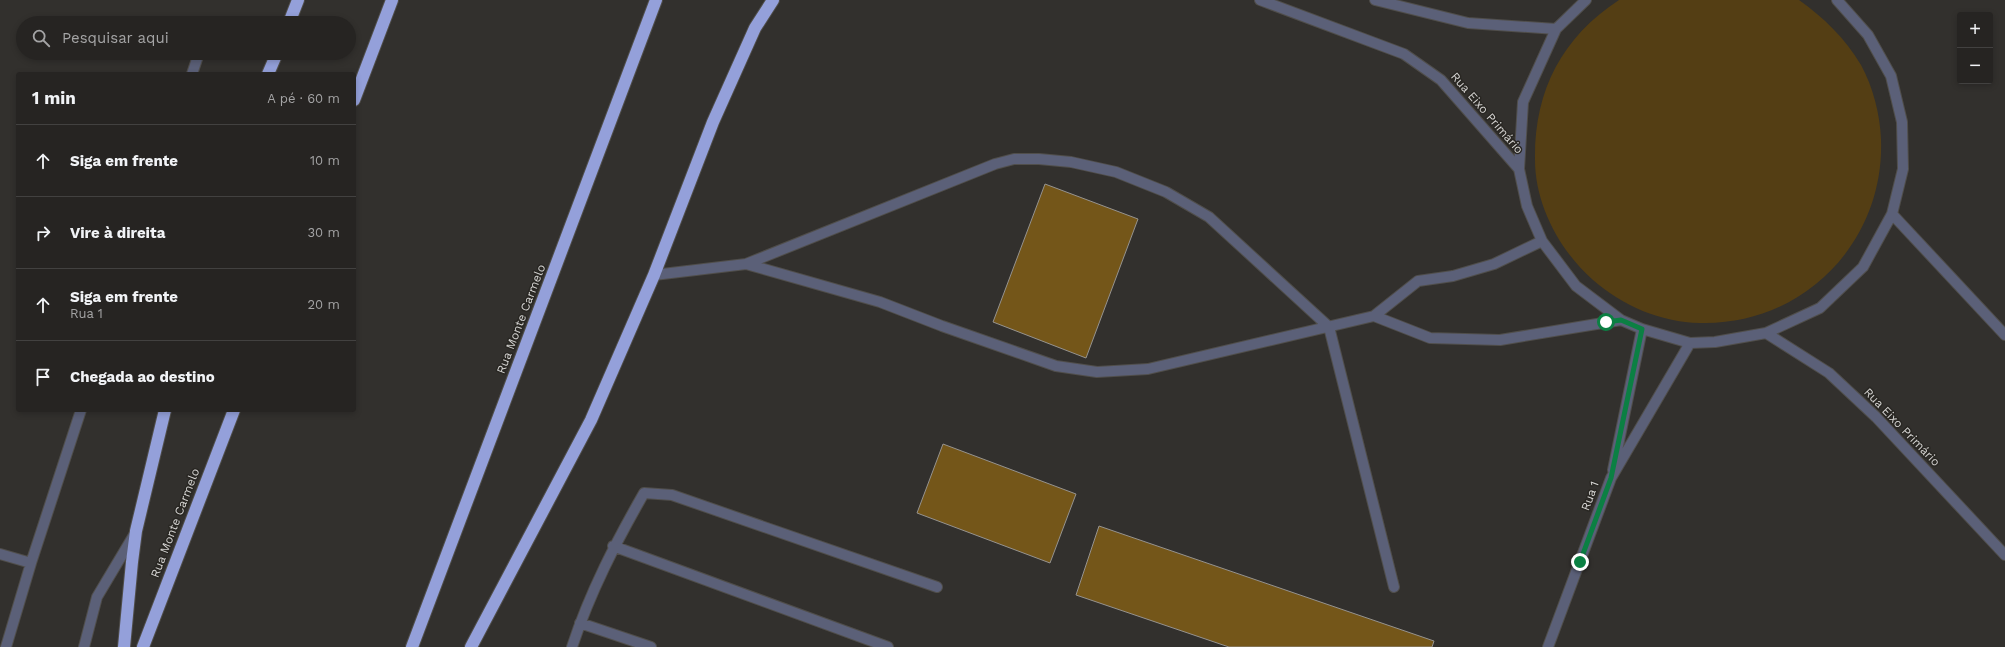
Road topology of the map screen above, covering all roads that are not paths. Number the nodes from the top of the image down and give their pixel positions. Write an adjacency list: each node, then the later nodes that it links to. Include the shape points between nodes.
1 (298, 0): 9 (highway)
2 (392, 0): 15 (highway)
3 (656, 0): 44 (highway, Rua Monte Carmelo)
4 (773, 0): 20 (highway, via 755,28 713,122)
5 (1260, 0): 16 (street, Rua Eixo Primário, via 1404,54 1441,80)
6 (1375, 0): 10 (street, via 1468,23)
7 (1586, 0): 10 (street)
8 (1837, 0): 17 (street, via 1868,35 1891,76 1895,91 1902,122 1903,169)
9 (292, 16)
10 (1556, 29): 16 (street, via 1523,102)
11 (197, 60): 13 (street)
12 (274, 60): 14 (highway)
13 (193, 72)
14 (269, 72)
15 (356, 95)
16 (1519, 169): 18 (street, via 1527,206)
17 (1892, 214): 25 (street, via 1863,267 1820,308); 26 (street)
18 (1542, 241): 21 (street, via 1494,264 1453,276 1418,281); 22 (street, via 1576,286)
19 (746, 264): 20 (street); 23 (street, via 880,302 1056,366 1097,372 1148,369); 23 (street, via 995,164 1014,159 1065,161 1116,172 1159,189 1209,217)
20 (654, 275): 45 (highway, via 591,420)
21 (1374, 316): 22 (street, via 1430,338 1500,340); 23 (street)
22 (1621, 320): 24 (street)
23 (1329, 327): 38 (street)
24 (1642, 329): 27 (street); 31 (street)
25 (1766, 333): 27 (street, via 1715,342); 35 (street, Rua Eixo Primário, via 1834,378 1876,417)
26 (2005, 335)
27 (1690, 343): 31 (street, Rua 1)
28 (80, 412): 36 (street)
29 (165, 412): 32 (highway)
30 (233, 412): 43 (highway, Rua Monte Carmelo)
31 (1611, 478): 49 (street, Rua 1)
32 (136, 532): 41 (street, via 97,597); 42 (highway)
33 (614, 546): 37 (street, via 644,493 672,495); 39 (street); 48 (street)
34 (0, 554): 36 (street)
35 (2005, 555)
36 (31, 563): 40 (street)
37 (937, 587)
38 (1394, 587)
39 (580, 623): 46 (street); 47 (street)
40 (6, 647)
41 (84, 647)
42 (124, 647)
43 (142, 647)
44 (412, 647)
45 (471, 647)
46 (572, 647)
47 (651, 647)
48 (888, 647)
49 (1548, 647)

